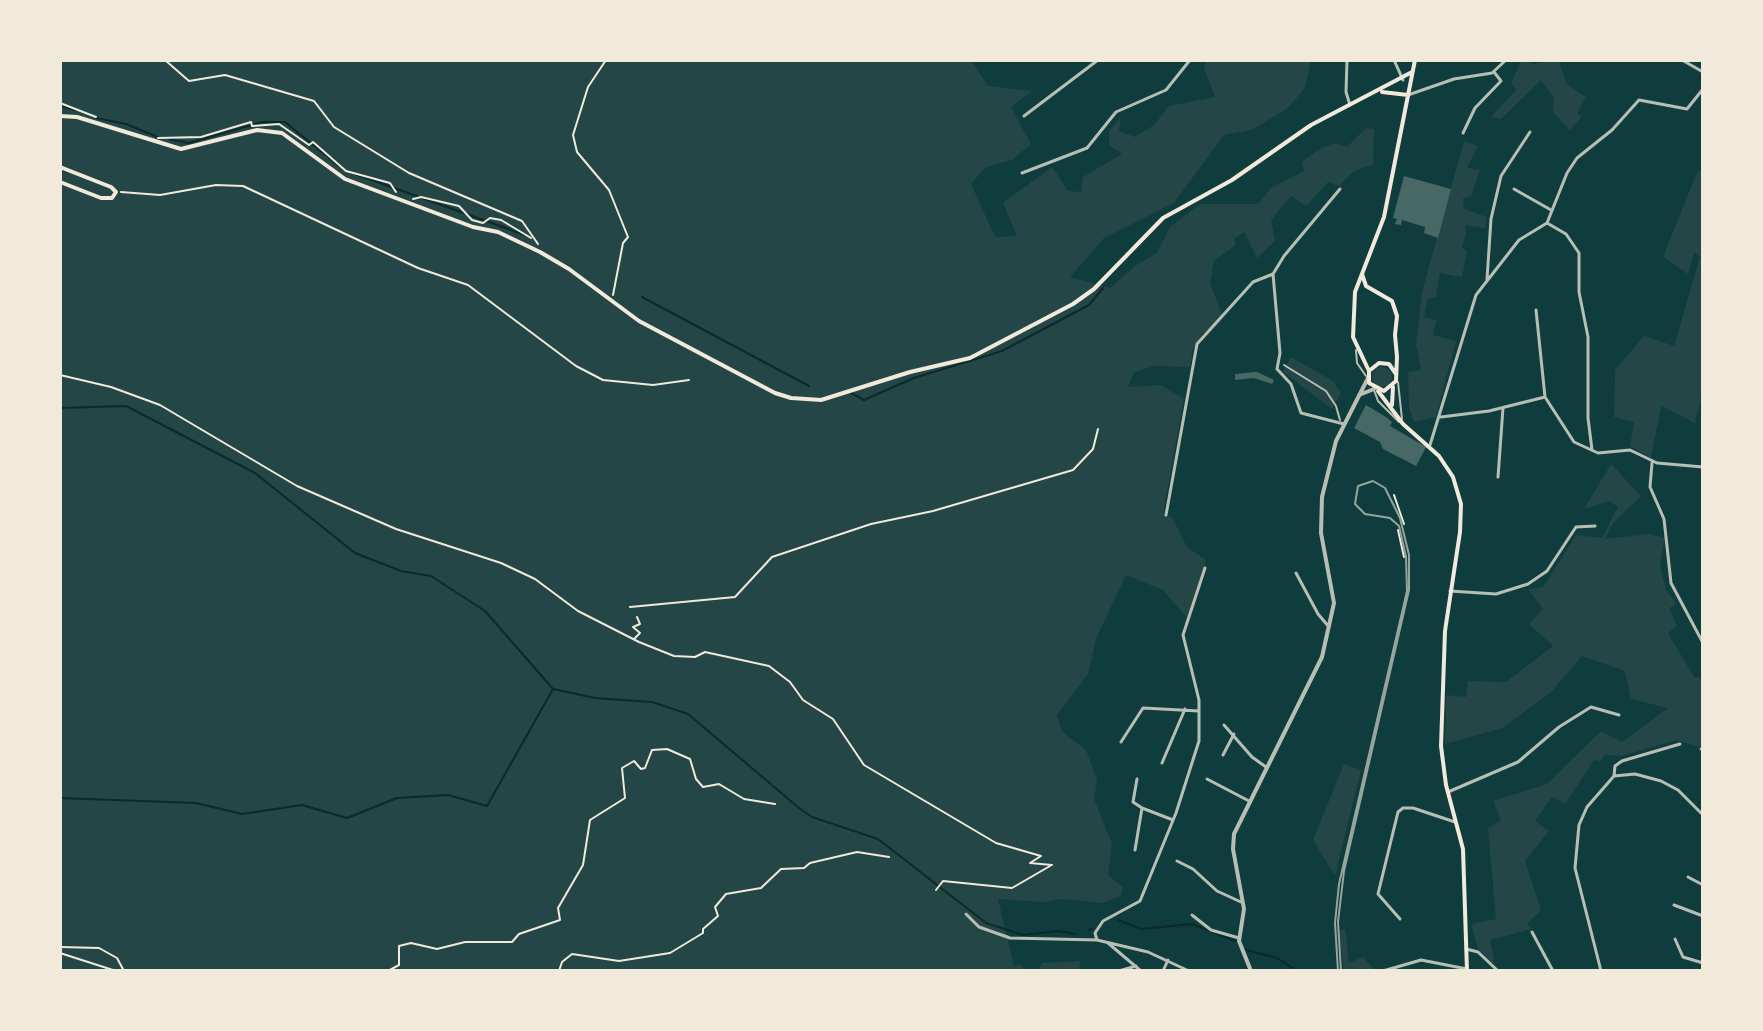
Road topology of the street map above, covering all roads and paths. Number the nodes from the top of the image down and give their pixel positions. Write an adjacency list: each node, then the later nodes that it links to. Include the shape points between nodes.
1 (165, 60): 36 (path, via 189,81 225,75 314,101 334,127 409,173 522,221)
2 (606, 60): 42 (path, via 588,87 573,135 577,152 609,190 628,237)
3 (1098, 60): 21 (street)
4 (1190, 60): 26 (street, via 1166,90 1116,112 1087,148)
5 (1347, 60): 18 (street)
6 (1394, 60): 13 (street)
7 (1415, 60): 10 (main road)
8 (1506, 60): 11 (street)
9 (1682, 60): 12 (street)
10 (1412, 72): 13 (main road); 16 (main road)
11 (1494, 72): 16 (street); 23 (street, via 1501,81 1475,108)
12 (1703, 72)
13 (1403, 80): 15 (main road)
14 (1703, 89): 33 (street, via 1687,109 1639,100 1577,158)
15 (1376, 93): 16 (main road); 18 (main road)
16 (1408, 95): 37 (main road, via 1384,217)
17 (60, 103): 20 (path)
18 (1350, 105): 19 (main road, via 1163,218 1073,304 970,358 821,400 775,393 639,321 540,252 498,232 345,179 282,133 257,130 181,149)
19 (60, 116)
20 (96, 116)
21 (1024, 116)
22 (1530, 132): 39 (street, via 1501,176 1491,219)
23 (1463, 133)
24 (159, 136): 31 (path, via 201,137 251,122 279,124 347,169 393,186)
25 (60, 167): 30 (main road)
26 (1022, 173)
27 (60, 182): 30 (main road, via 101,198 112,198)
28 (1340, 189): 38 (street)
29 (1514, 189): 33 (street)
30 (116, 191): 50 (path, via 160,195 243,186 418,268 468,285 576,366 603,380 653,385)
31 (396, 192)
32 (416, 197): 35 (path, via 466,210 469,217 511,224)
33 (1551, 210): 34 (street)
34 (1547, 223): 39 (street, via 1519,240); 62 (street, via 1566,234 1579,253)
35 (531, 238)
36 (539, 249)
37 (1362, 271): 40 (main road); 41 (main road)
38 (1273, 274): 58 (street, via 1277,369 1291,384 1301,413); 67 (street, via 1253,282 1197,344)
39 (1487, 279): 57 (street, via 1471,309)
40 (1369, 288): 41 (main road); 48 (main road, via 1395,306)
41 (1355, 292): 44 (main road)
42 (613, 296)
43 (1536, 310): 54 (street)
44 (1356, 349): 46 (main road); 49 (street, via 1357,363)
45 (1284, 365): 58 (street, via 1326,391)
46 (1369, 371): 48 (main road, via 1383,362); 49 (main road)
47 (60, 375): 78 (path, via 160,405 297,486 396,529 501,563)
48 (1396, 376): 51 (main road); 59 (street)
49 (1368, 378): 52 (main road); 53 (street)
50 (689, 380)
51 (1393, 387): 52 (main road); 55 (main road)
52 (1376, 390): 53 (street); 55 (main road); 59 (street, via 1378,401)
53 (1357, 396): 58 (street)
54 (1545, 397): 56 (street); 62 (street, via 1574,442)
55 (1392, 407): 59 (main road)
56 (1503, 408): 57 (street); 65 (street)
57 (1441, 417): 61 (street)
58 (1342, 423): 77 (street, via 1321,505 1321,533 1334,595)
59 (1403, 424): 61 (main road)
60 (1098, 429): 75 (path, via 1093,449 1073,470 871,524 772,557 735,597)
61 (1430, 445): 74 (main road, via 1450,472 1461,504)
62 (1592, 450): 63 (street, via 1630,450)
63 (1652, 461): 64 (street); 79 (street, via 1650,487 1664,519 1671,583)
64 (1703, 467)
65 (1498, 477)
66 (1394, 495): 68 (path)
67 (1166, 515)
68 (1404, 524)
69 (1595, 526): 74 (street, via 1576,527 1547,571 1528,584 1496,594)
70 (1398, 530): 71 (path)
71 (1404, 557)
72 (1205, 568): 81 (street, via 1183,635)
73 (1296, 573): 77 (street)
74 (1450, 591): 93 (main road, via 1441,708 1441,760)
75 (630, 607)
76 (637, 617): 78 (path, via 640,624 633,627 640,633)
77 (1330, 627): 89 (street, via 1317,668)
78 (634, 639): 105 (path, via 674,656 705,652 769,666 803,700 833,719 864,765 996,843 1041,856 1030,863 1052,865 1012,888 940,883)
79 (1703, 643)
80 (1185, 709): 81 (street); 85 (street, via 1143,708); 88 (street)
81 (1199, 711): 98 (street, via 1199,741)
82 (1619, 715): 93 (street, via 1591,707 1518,762)
83 (1224, 725): 84 (street)
84 (1234, 734): 87 (street); 89 (street)
85 (1121, 742)
86 (1680, 744): 90 (street, via 1627,758 1615,766)
87 (1223, 755)
88 (1162, 763)
89 (1268, 768): 94 (street)
90 (1614, 776): 97 (street, via 1635,774 1661,781); 136 (street, via 1584,813 1574,854)
91 (1137, 779): 96 (street, via 1133,802)
92 (1207, 779): 94 (street)
93 (1448, 792): 99 (main road)
94 (1250, 802): 106 (street, via 1233,844)
95 (775, 804): 126 (path, via 744,799 719,784 703,787 690,759 667,749 652,750 645,768 634,761 622,768 625,798 590,820 583,865 558,908 560,920 519,934 512,942 465,942 437,949 399,946 399,965)
96 (1142, 808): 98 (street); 100 (street)
97 (1703, 815)
98 (1173, 820): 115 (street, via 1140,901 1103,921 1095,933)
99 (1458, 822): 111 (street, via 1413,808 1398,811 1378,894); 118 (main road, via 1465,865)
100 (1135, 850)
101 (889, 857): 127 (path, via 857,852 804,868 781,869 761,888 726,894 715,907 718,916 703,933 670,953 619,961 572,954)
102 (1177, 861): 106 (street, via 1217,891)
103 (1688, 877): 104 (street)
104 (1703, 885)
105 (936, 888)
106 (1243, 902): 113 (street)
107 (1674, 905): 110 (street)
108 (966, 914): 115 (street, via 984,929 1017,940)
109 (1192, 915): 113 (street, via 1211,930)
110 (1703, 916)
111 (1400, 919)
112 (1532, 932): 135 (street)
113 (1239, 938): 132 (street)
114 (1675, 939): 121 (street, via 1683,957)
115 (1097, 940): 116 (street)
116 (1108, 943): 120 (street); 122 (street)
117 (60, 947): 125 (path, via 99,948 117,958)
118 (1466, 949): 123 (main road); 134 (street, via 1478,952)
119 (60, 953): 124 (path)
120 (1168, 960): 130 (street); 131 (street)
121 (1703, 963)
122 (1136, 966): 128 (street); 129 (street)
123 (1467, 970): 133 (street, via 1421,960)
124 (116, 971)
125 (124, 971)
126 (387, 971)
127 (559, 971)
128 (1119, 971)
129 (1141, 971)
130 (1163, 971)
131 (1189, 971)
132 (1251, 971)
133 (1383, 971)
134 (1498, 971)
135 (1553, 971)
136 (1601, 971)

